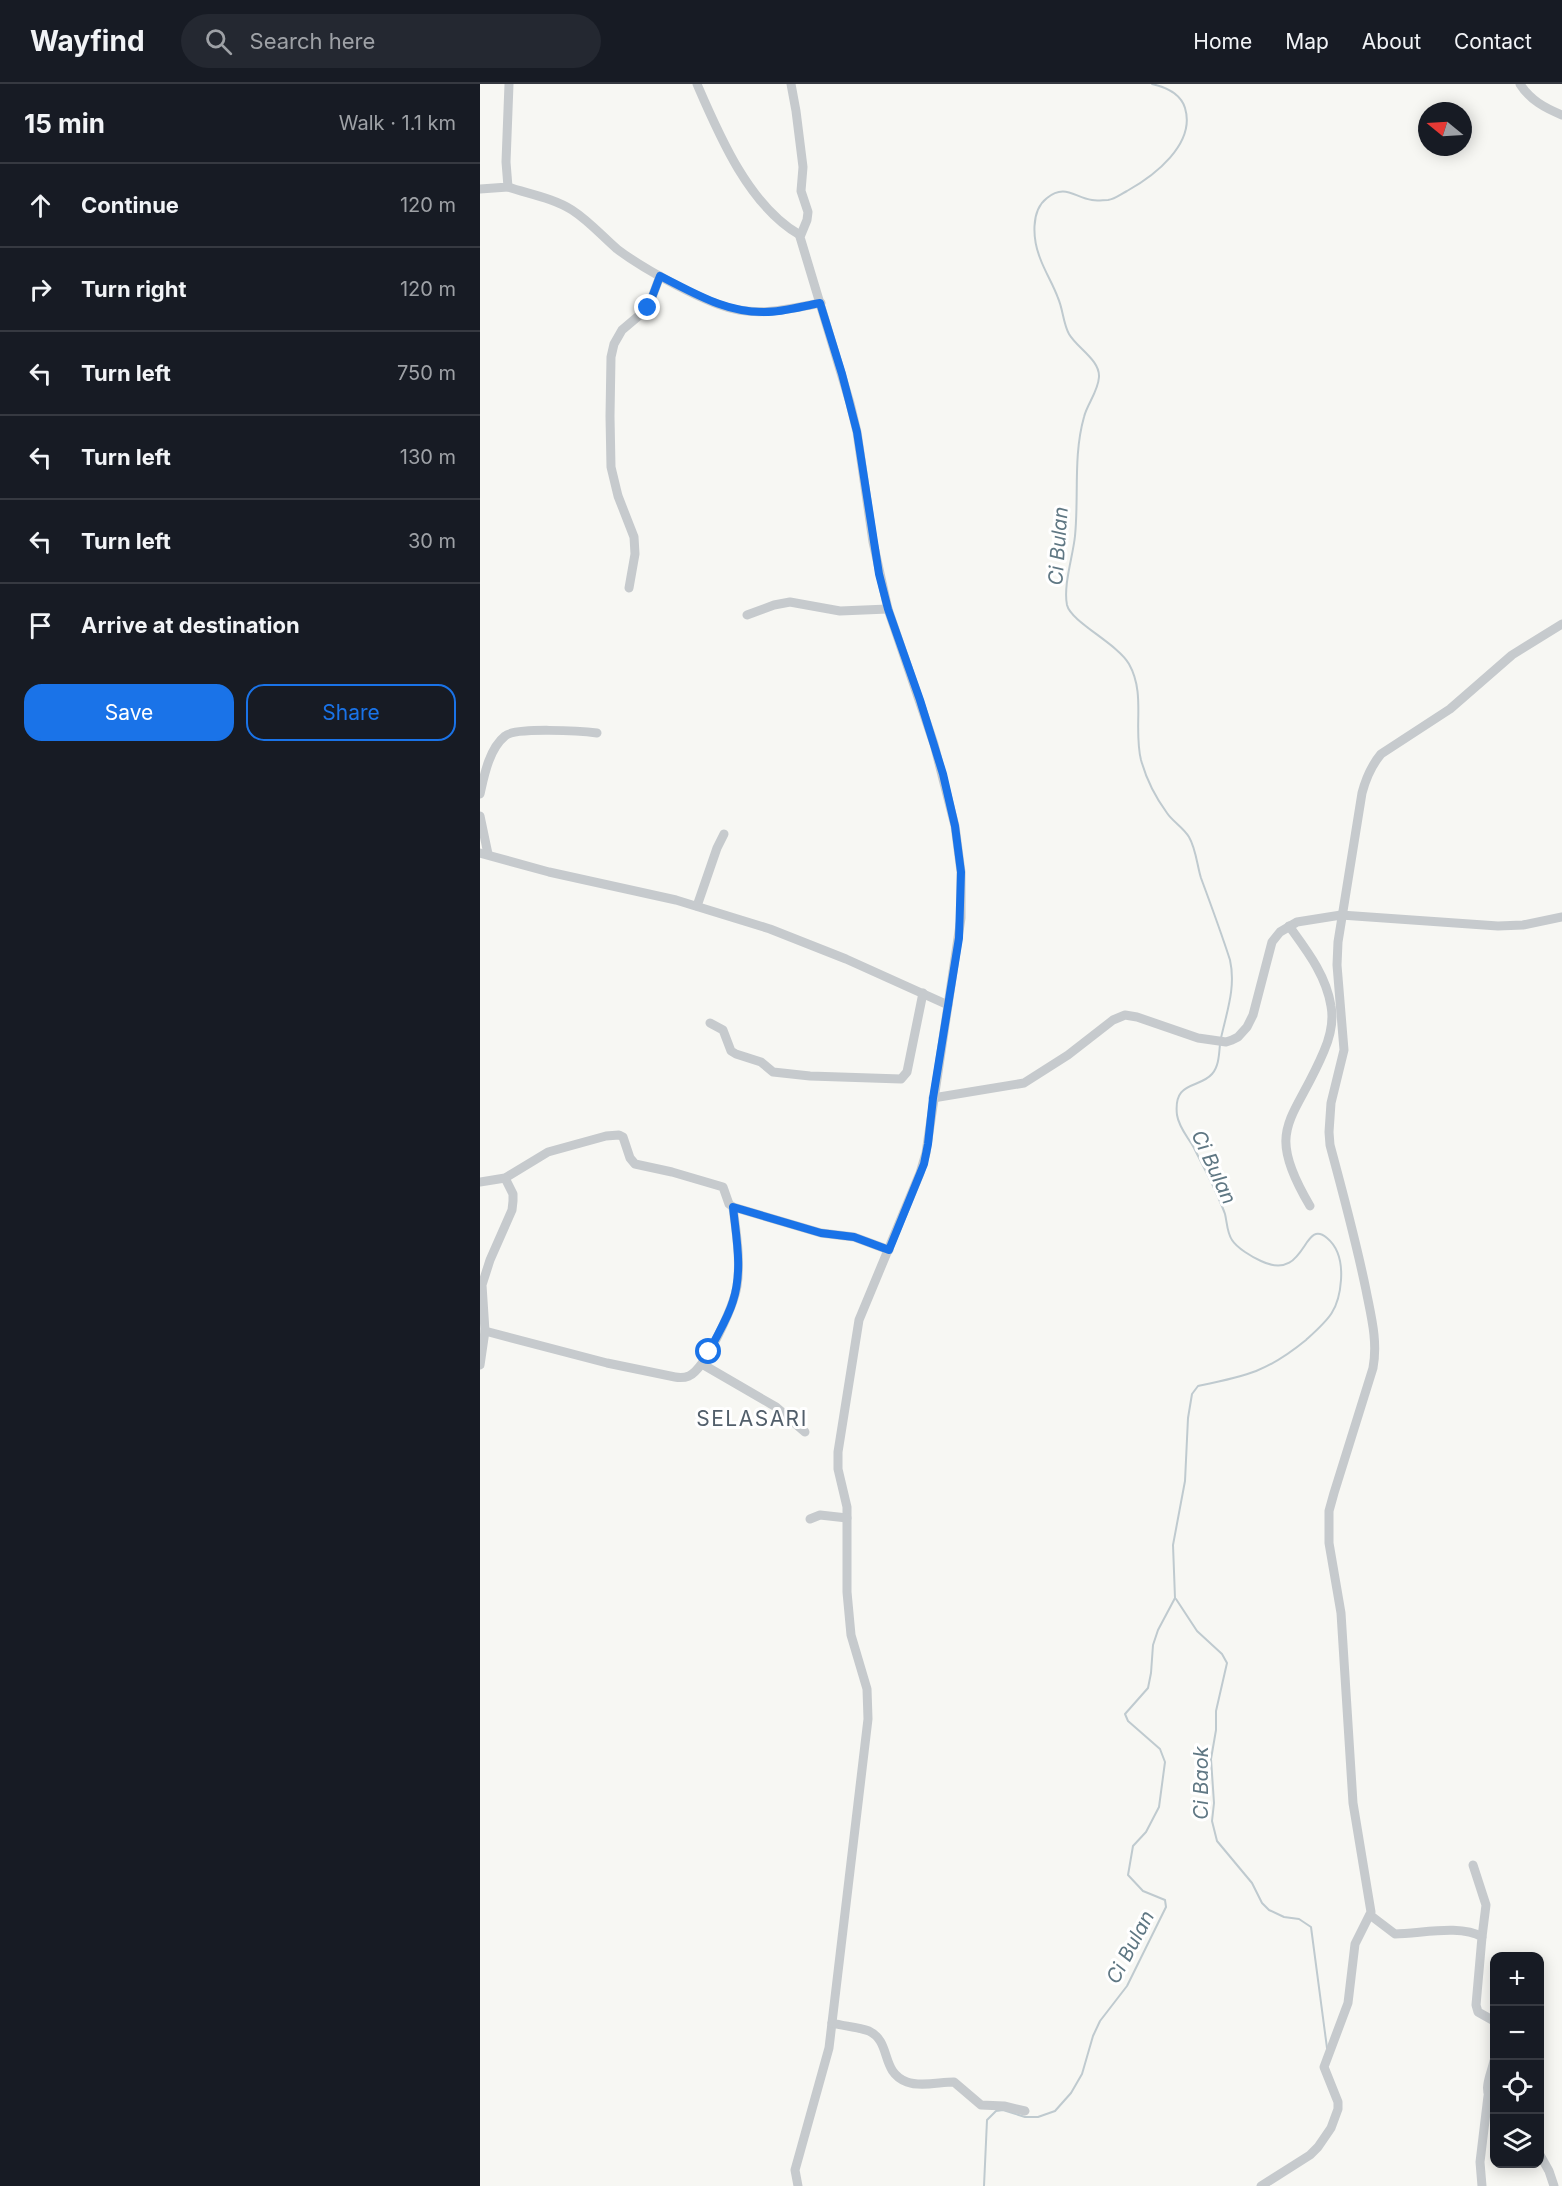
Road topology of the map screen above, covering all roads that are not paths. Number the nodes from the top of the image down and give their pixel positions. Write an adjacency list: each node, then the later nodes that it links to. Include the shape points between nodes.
1 (509, 84): 6 (street)
2 (697, 84): 8 (street, via 750,188)
3 (791, 84): 8 (street, via 803,167 801,191 808,212)
4 (1520, 84): 5 (street, via 1537,102)
5 (1562, 115)
6 (508, 187): 7 (street); 9 (street, via 570,209 622,253)
7 (480, 189)
8 (800, 235): 10 (street)
9 (660, 276): 10 (street, via 711,302 738,310 767,312); 11 (street, via 648,308 622,330 611,357 611,467 634,537)
10 (820, 303): 12 (street, via 857,432 873,542)
11 (629, 588)
12 (888, 609): 13 (street, via 840,611 790,602); 25 (street, via 934,744 955,826 961,918)
13 (747, 615)
14 (1562, 624): 21 (street, via 1512,655 1450,708 1389,747 1373,763 1362,794)
15 (597, 733): 16 (street, via 517,731 505,736 488,765)
16 (480, 794)
17 (480, 816): 19 (street)
18 (724, 834): 20 (street)
19 (484, 853): 20 (street)
20 (697, 906): 24 (street, via 795,938)
21 (1341, 915): 22 (street, via 1498,926); 23 (street, via 1310,918); 40 (street, via 1337,965 1344,1050 1331,1103 1330,1145 1359,1255 1376,1352 1329,1511 1329,1543 1341,1613 1353,1803)
22 (1562, 917)
23 (1289, 926): 27 (street, via 1272,942 1253,1015 1238,1037 1226,1041 1198,1038 1125,1015 1023,1083); 30 (street, via 1322,975 1332,1007 1328,1041 1291,1115 1286,1136 1289,1165)
24 (923, 993): 25 (street); 26 (street, via 907,1072 901,1079 773,1072 762,1062 731,1051 723,1030)
25 (948, 1005): 27 (street)
26 (710, 1023)
27 (933, 1098): 32 (street, via 924,1164)
28 (506, 1178): 29 (street); 31 (street, via 548,1152 619,1135 636,1164 723,1187); 33 (street, via 513,1202 482,1285)
29 (480, 1182)
30 (1310, 1206)
31 (733, 1207): 32 (street, via 821,1233 854,1237); 34 (street, via 737,1286 728,1314)
32 (889, 1250): 37 (street, via 859,1320 837,1452)
33 (485, 1331): 34 (street, via 607,1364 675,1377 690,1376); 35 (street)
34 (702, 1364): 36 (street, via 776,1407)
35 (480, 1365)
36 (805, 1432)
37 (847, 1518): 38 (street, via 820,1515); 43 (street, via 851,1635 867,1689 868,1719)
38 (810, 1519)
39 (1473, 1865): 41 (street, via 1485,1905)
40 (1370, 1916): 41 (street, via 1395,1934 1462,1931); 50 (street, via 1355,1944 1348,2003 1324,2067 1338,2102 1336,2118 1310,2155)
41 (1482, 1937): 42 (street, via 1477,2009)
42 (1490, 2019)
43 (832, 2023): 47 (street, via 876,2036 891,2071 906,2082 954,2082 981,2105); 49 (street, via 795,2170)
44 (1490, 2078): 45 (street)
45 (1490, 2095)
46 (1490, 2105): 51 (street, via 1480,2162)
47 (1025, 2111)
48 (1544, 2163): 52 (street)
49 (798, 2186)
50 (1261, 2186)
51 (1482, 2186)
52 (1554, 2186)

